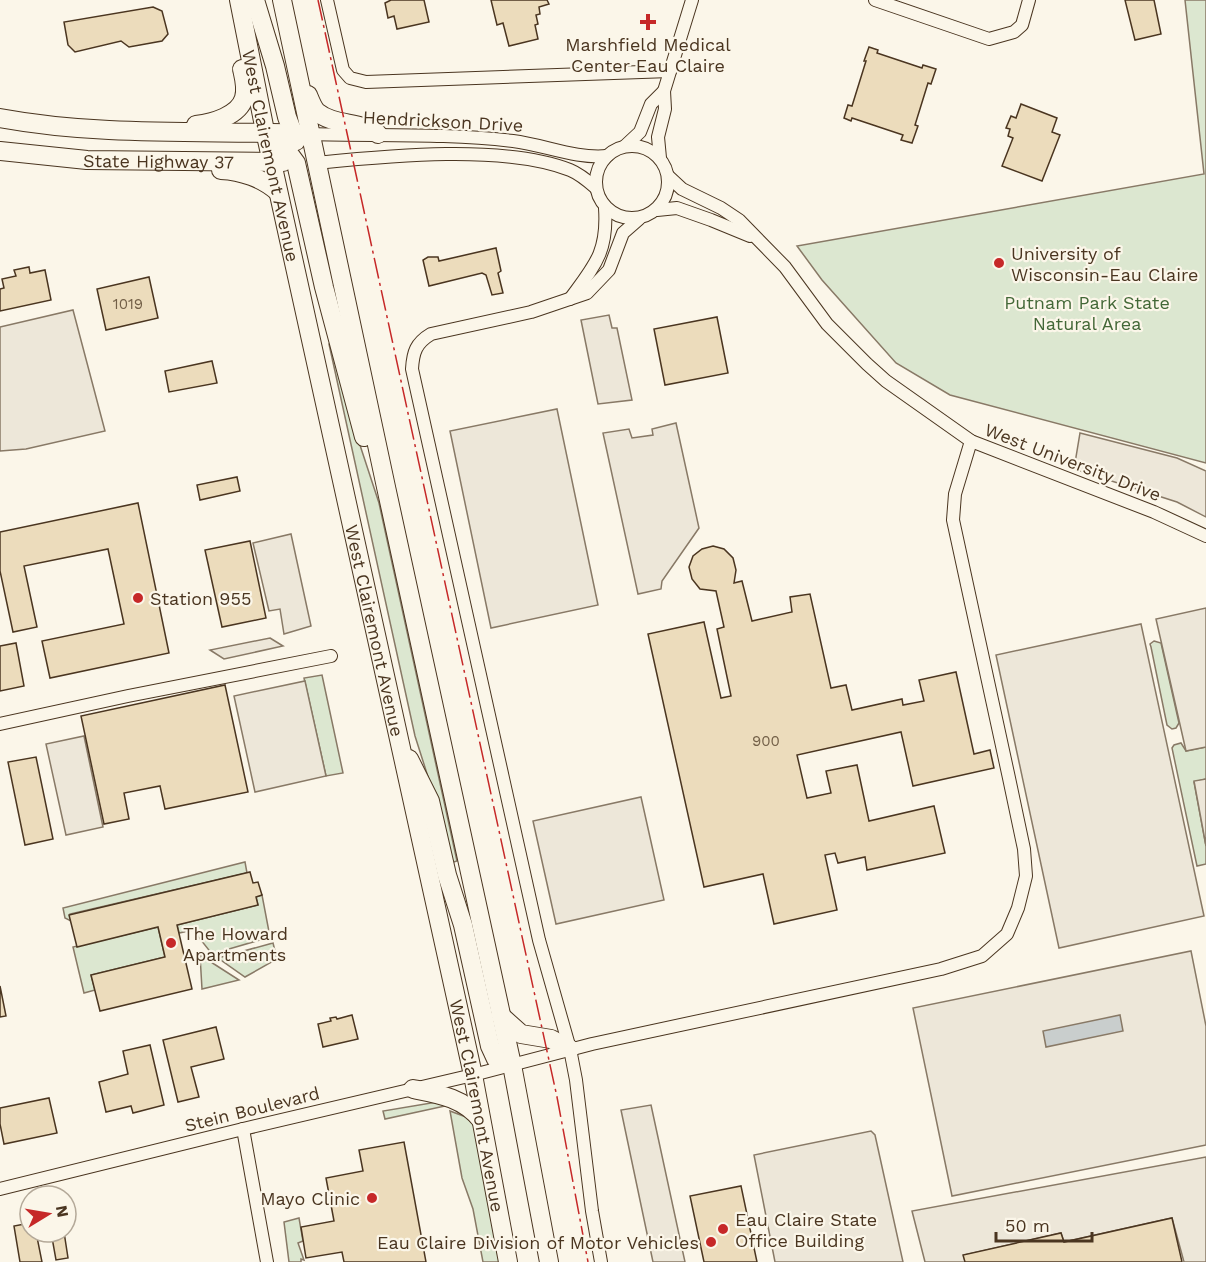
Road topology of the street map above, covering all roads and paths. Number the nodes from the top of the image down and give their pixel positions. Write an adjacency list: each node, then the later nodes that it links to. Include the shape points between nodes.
1 (228, 0): 13 (main road, via 245,83 244,99 236,109 213,123)
2 (239, 0): 14 (main road, West Clairemont Avenue)
3 (255, 0): 15 (main road)
4 (282, 0): 10 (main road)
5 (327, 0): 9 (street, via 343,70 350,78 366,82)
6 (692, 0): 9 (street)
7 (875, 0): 8 (street, via 989,39 1014,32 1022,25)
8 (1029, 0)
9 (670, 71): 11 (street)
10 (300, 80): 15 (main road); 16 (main road, via 318,113 368,127)
11 (664, 91): 17 (street, via 651,104 640,132); 20 (street, via 665,109 658,137)
12 (0, 118): 13 (main road, State Highway 37)
13 (138, 131): 14 (main road, State Highway 37)
14 (265, 131): 15 (main road, State Highway 37); 22 (main road, West Clairemont Avenue); 23 (main road, via 282,144)
15 (302, 133): 16 (street, Hendrickson Drive); 24 (main road)
16 (378, 134): 19 (street, Hendrickson Drive, via 515,141 592,157)
17 (625, 146): 19 (street); 20 (street, via 650,150)
18 (0, 151): 21 (main road, State Highway 37)
19 (607, 156): 26 (street, via 596,177)
20 (660, 158): 25 (street)
21 (119, 160): 22 (main road, State Highway 37); 27 (main road, via 143,168 230,171 270,184)
22 (272, 161): 23 (main road, State Highway 37); 27 (main road, West Clairemont Avenue)
23 (296, 163): 24 (main road, State Highway 37); 34 (main road, via 361,429)
24 (317, 163): 26 (street, Hendrickson Drive, via 425,156 504,157 569,170); 34 (main road)
25 (668, 176): 29 (street, via 668,189); 31 (street, West University Drive, via 682,189 739,220)
26 (596, 188): 28 (street)
27 (278, 192): 38 (main road, West Clairemont Avenue)
28 (605, 208): 30 (street, via 626,218); 32 (street, via 606,236 602,249 591,272)
29 (657, 210): 30 (street); 31 (street, West University Drive, via 677,208)
30 (639, 219): 32 (street, via 623,233 614,260 602,279 587,293)
31 (753, 237): 33 (street, West University Drive, via 785,267 828,324 867,364)
32 (570, 299): 40 (street, via 531,312 431,334 416,347 412,369 536,928)
33 (972, 441): 35 (street, West University Drive); 40 (street, Stein Boulevard, via 955,494 953,520 1024,849 1026,876 1006,934 982,956 941,969)
34 (386, 487): 39 (main road)
35 (1206, 536)
36 (331, 656): 37 (street)
37 (0, 724)
38 (398, 736): 41 (main road, via 430,801 492,1054); 42 (main road, West Clairemont Avenue)
39 (501, 1016): 40 (main road, via 521,1034 551,1039); 41 (main road)
40 (570, 1049): 41 (street, Stein Boulevard); 50 (street)
41 (513, 1065): 42 (street, Stein Boulevard); 49 (main road)
42 (473, 1076): 43 (street, Stein Boulevard); 44 (main road, West Clairemont Avenue)
43 (413, 1089): 44 (main road, via 463,1102); 45 (street, Stein Boulevard)
44 (482, 1122): 48 (main road, West Clairemont Avenue)
45 (243, 1129): 46 (street, Stein Boulevard); 47 (street)
46 (0, 1189)
47 (267, 1262)
48 (508, 1262)
49 (549, 1262)
50 (601, 1262)

